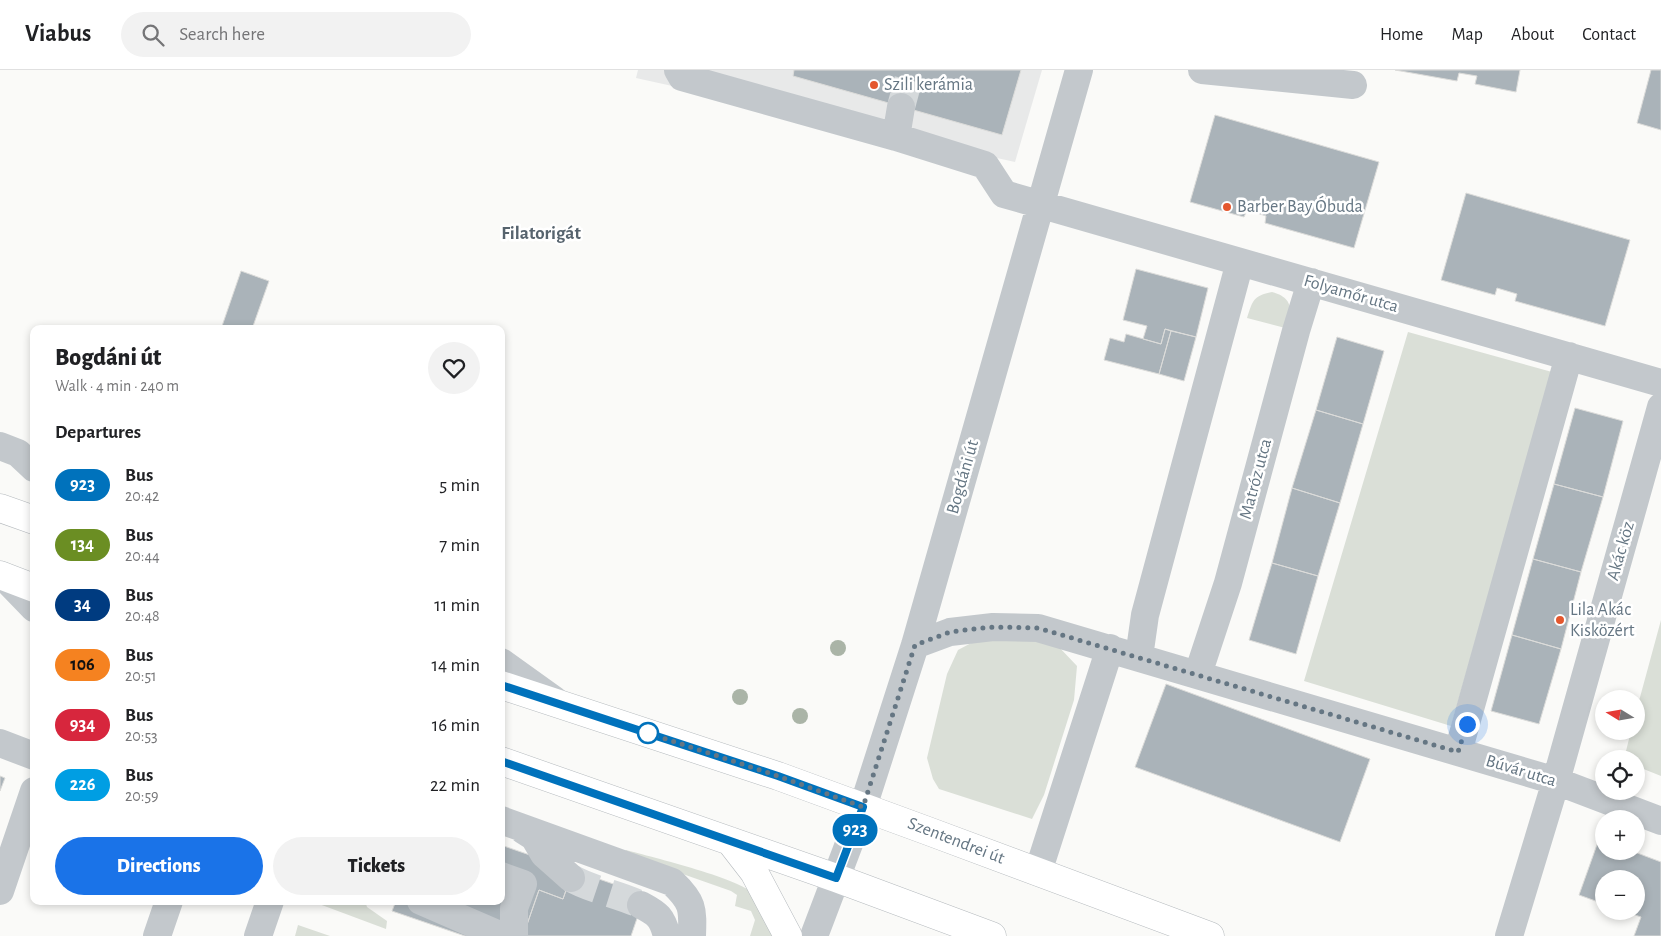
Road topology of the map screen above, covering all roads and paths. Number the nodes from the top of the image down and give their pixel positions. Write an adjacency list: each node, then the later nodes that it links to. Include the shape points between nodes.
1 (678, 70): 6 (street, Folyamőr utca, via 682,77)
2 (1079, 70): 7 (street, Bogdáni út)
3 (1202, 70): 4 (street)
4 (1353, 85)
5 (901, 107): 6 (street)
6 (896, 137): 7 (street, Folyamőr utca, via 985,165 1004,194)
7 (1042, 205): 8 (street, Folyamőr utca); 20 (street, Bogdáni út)
8 (1240, 262): 9 (street, Folyamőr utca); 22 (street, via 1145,615)
9 (1311, 282): 10 (street, Folyamőr utca); 24 (street, Matróz utca, via 1228,583)
10 (1569, 356): 11 (street, Folyamőr utca); 28 (street)
11 (1661, 383)
12 (1661, 407): 31 (street, Akác köz)
13 (0, 446): 14 (street, via 18,452)
14 (30, 464)
15 (0, 508): 16 (main road)
16 (30, 519)
17 (1, 576): 18 (main road); 19 (street)
18 (30, 587)
19 (30, 604)
20 (915, 645): 21 (street, Búvár utca, via 950,632 1042,618); 33 (street, Bogdáni út)
21 (1110, 648): 22 (street, Búvár utca); 37 (street)
22 (1139, 657): 24 (street, Búvár utca)
23 (505, 665): 26 (street)
24 (1198, 674): 28 (street, Búvár utca)
25 (505, 686): 26 (main road, Szentendrei út)
26 (564, 706): 33 (main road, Szentendrei út)
27 (0, 743): 29 (street)
28 (1458, 752): 31 (street, Búvár utca)
29 (30, 754)
30 (505, 762): 36 (main road)
31 (1556, 781): 34 (street, Búvár utca); 46 (street, Akác köz)
32 (30, 803): 41 (street)
33 (863, 807): 37 (main road, Szentendrei út); 40 (street, Bogdáni út)
34 (1661, 821)
35 (508, 822): 39 (street, via 534,837 544,854); 52 (street, via 672,882 686,896 693,915)
36 (730, 842): 40 (main road); 53 (main road, via 754,872)
37 (1038, 872): 56 (main road, Szentendrei út)
38 (505, 877): 50 (street, via 523,884 514,908)
39 (571, 878)
40 (836, 878): 54 (street, Bogdáni út); 55 (main road)
41 (0, 892)
42 (168, 905): 47 (street)
43 (269, 905): 48 (street)
44 (429, 905): 49 (street)
45 (641, 905): 51 (street, via 663,920)
46 (1512, 930)
47 (157, 936)
48 (258, 936)
49 (502, 936)
50 (514, 936)
51 (667, 936)
52 (692, 936)
53 (788, 936)
54 (814, 936)
55 (992, 936)
56 (1210, 936)

